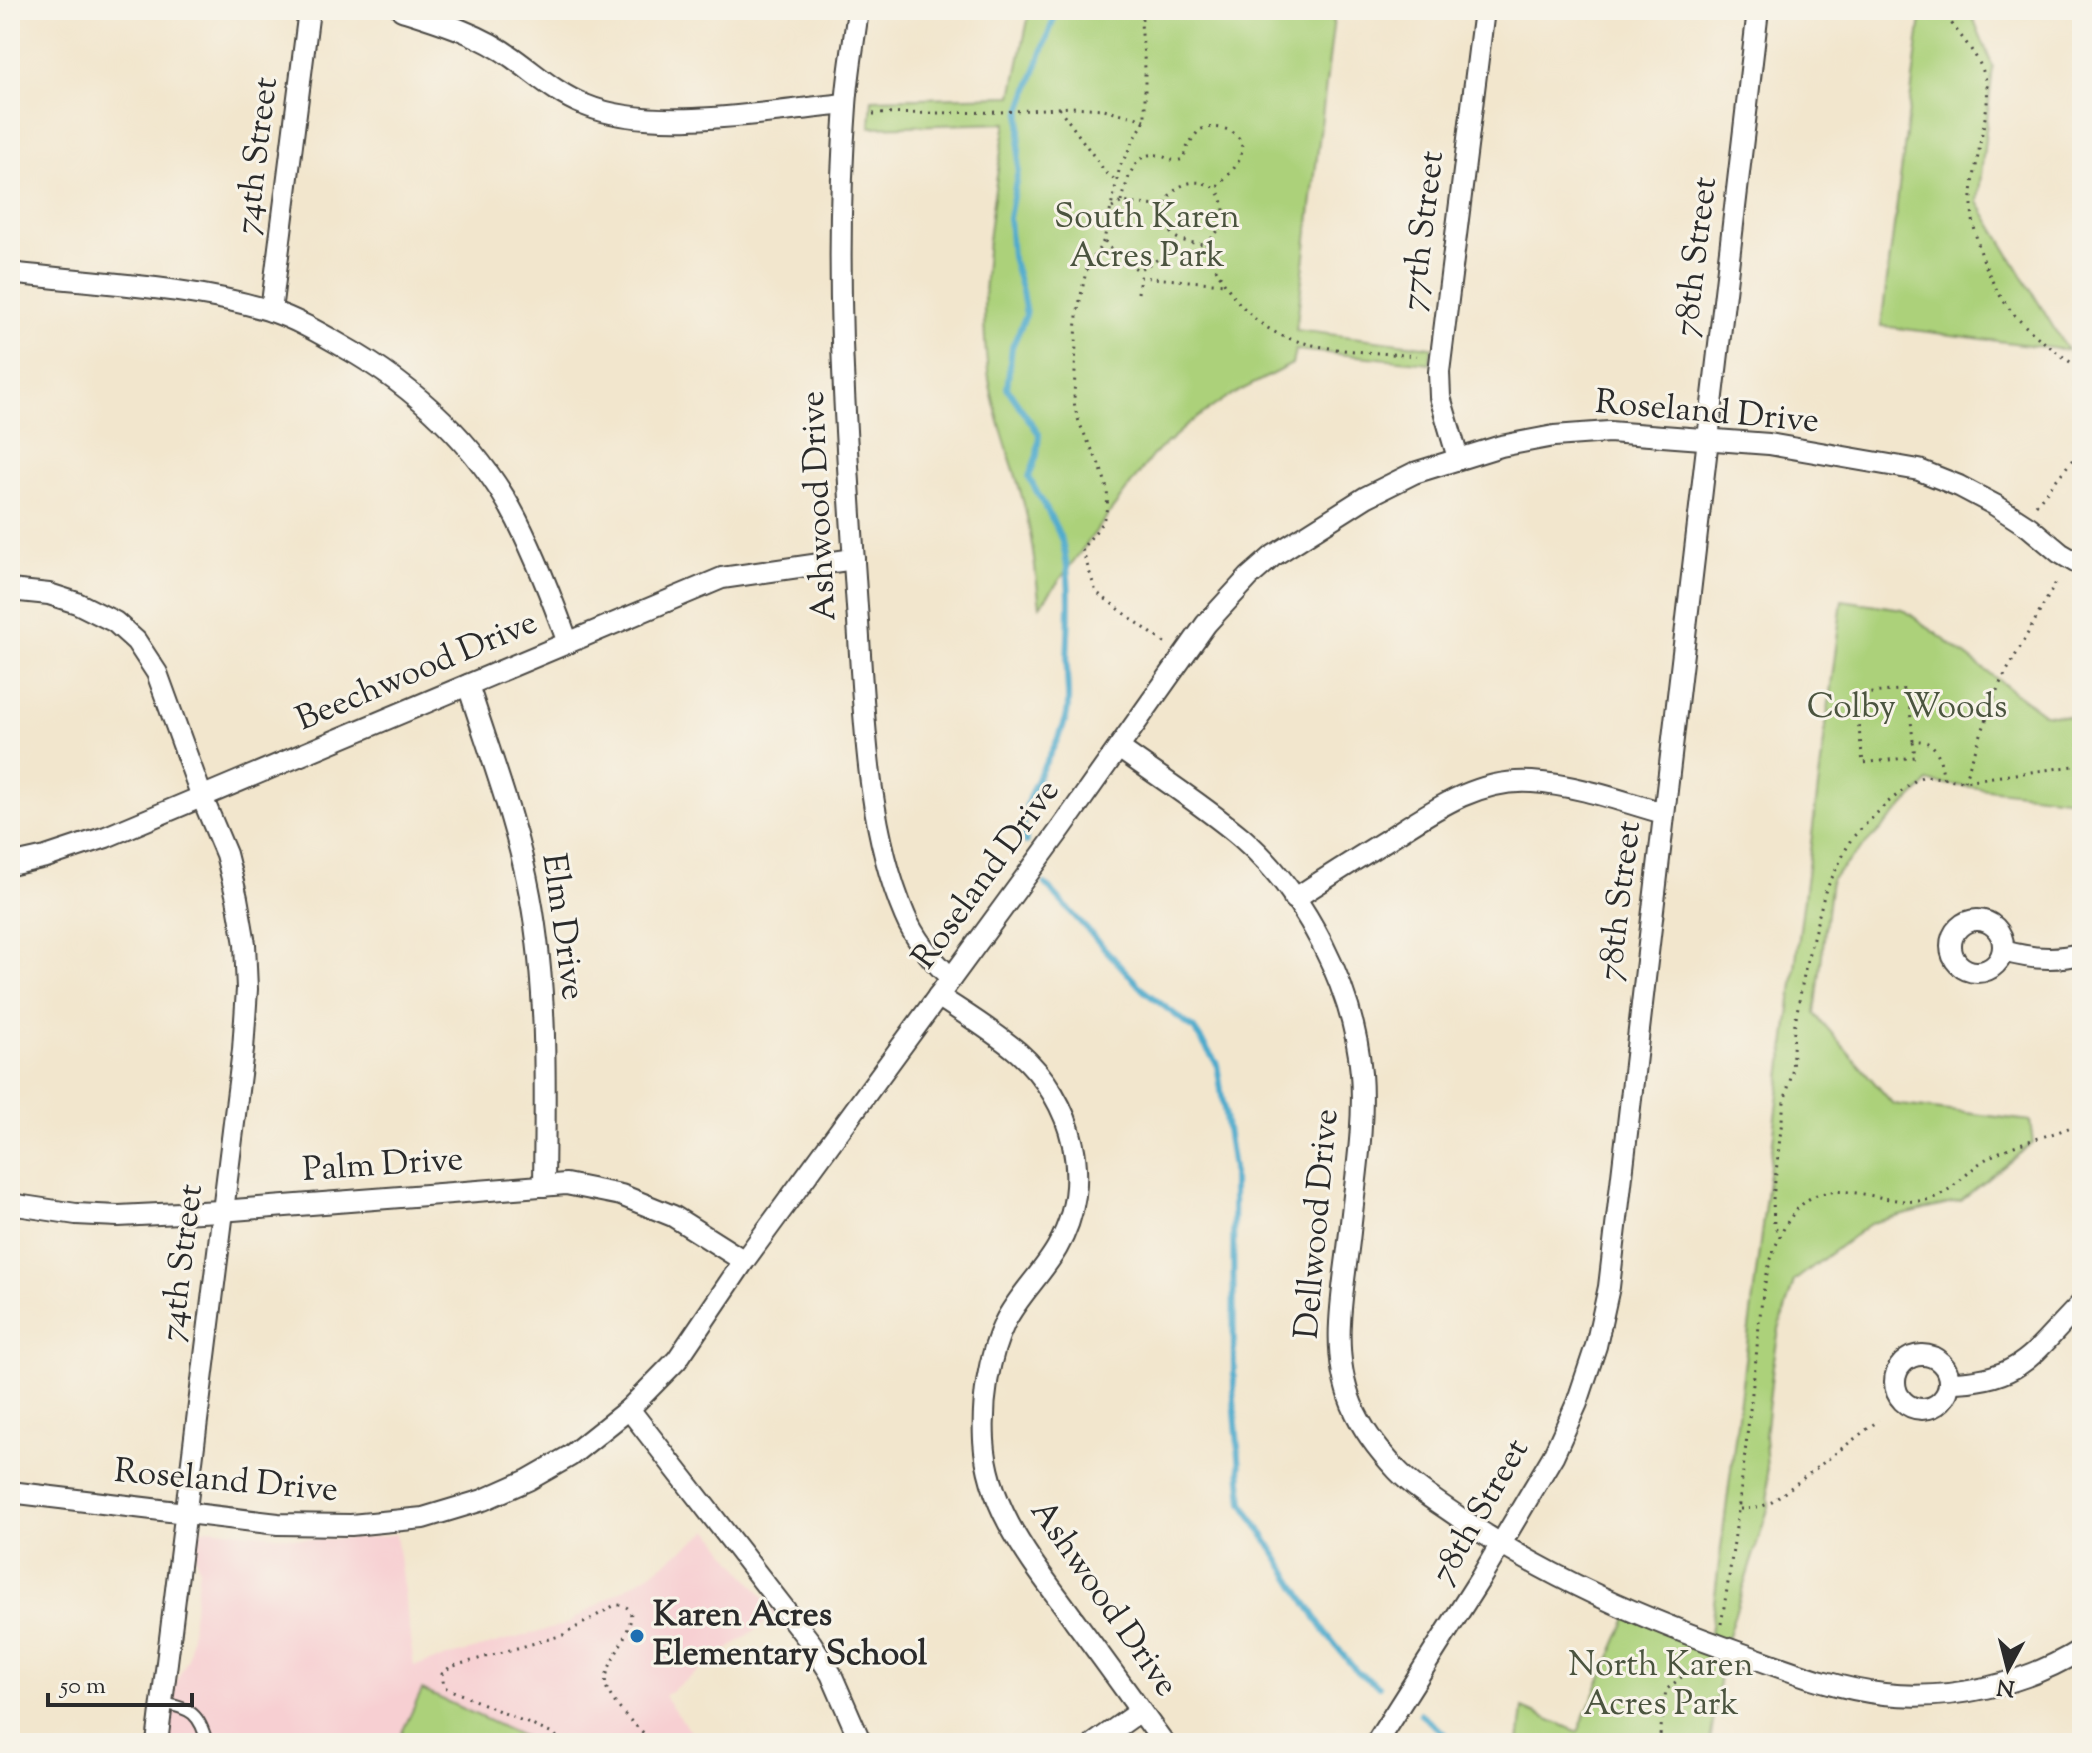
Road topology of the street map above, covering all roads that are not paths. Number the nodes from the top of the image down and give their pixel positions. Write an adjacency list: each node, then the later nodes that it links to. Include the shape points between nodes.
1 (309, 10): 8 (street, 74th Street)
2 (402, 10): 6 (street, via 455,26 585,106 628,117 675,120)
3 (858, 10): 6 (street, Ashwood Drive)
4 (1484, 10): 10 (street, 77th Street, via 1439,372 1440,397)
5 (1758, 10): 9 (street, 78th Street)
6 (846, 104): 11 (street, Ashwood Drive, via 841,269)
7 (10, 273): 8 (street, via 199,295)
8 (271, 311): 14 (street, via 366,359 440,417 489,474 516,518)
9 (1707, 438): 10 (street, Roseland Drive, via 1609,432 1554,436); 12 (street, Roseland Drive, via 1919,470 1995,505); 18 (street, 78th Street)
10 (1458, 458): 16 (street, Roseland Drive, via 1366,497 1273,556 1206,624)
11 (854, 559): 14 (street, Beechwood Drive, via 722,578); 23 (street, Ashwood Drive, via 869,762 884,844 905,918 931,959)
12 (2082, 566)
13 (10, 590): 17 (street, 74th Street, via 77,603 115,622 136,641 157,673)
14 (568, 643): 15 (street, Beechwood Drive)
15 (468, 685): 17 (street, Beechwood Drive); 25 (street, Elm Drive, via 530,894 545,1039)
16 (1119, 748): 20 (street, Dellwood Drive, via 1240,837); 23 (street, Roseland Drive)
17 (202, 797): 19 (street, Beechwood Drive, via 106,837); 27 (street, 74th Street, via 226,854 245,944 243,1050)
18 (1663, 813): 20 (street, via 1568,787 1495,785 1432,811); 34 (street, 78th Street, via 1609,1287 1577,1403 1553,1456)
19 (10, 865)
20 (1294, 899): 34 (street, Dellwood Drive, via 1323,944 1340,986 1361,1075 1339,1356 1352,1404 1372,1440 1399,1472)
21 (2003, 951): 22 (street, via 2037,957)
22 (2082, 953)
23 (951, 978): 24 (street, Roseland Drive)
24 (938, 996): 28 (street, Roseland Drive); 37 (street, Ashwood Drive, via 1027,1061 1054,1094 1069,1125 1078,1176 1073,1207 1059,1245 1005,1322 985,1395 984,1442 993,1488 1011,1532)
25 (544, 1186): 27 (street, Palm Drive); 28 (street, Palm Drive, via 566,1184 621,1195 673,1216)
26 (10, 1204): 27 (street, Palm Drive, via 118,1216)
27 (221, 1211): 33 (street, 74th Street)
28 (744, 1261): 31 (street, Roseland Drive, via 677,1360)
29 (2082, 1303): 30 (street, via 2038,1352 2010,1372 1977,1382)
30 (1949, 1382)
31 (629, 1409): 33 (street, Roseland Drive, via 570,1456 528,1480 423,1518 351,1525 278,1524); 40 (street, via 811,1643 831,1674)
32 (10, 1492): 33 (street, Roseland Drive)
33 (185, 1513): 36 (street, 74th Street)
34 (1500, 1545): 35 (street, Dellwood Drive, via 1584,1590 1713,1644 1847,1688 1921,1696 1961,1692 2035,1673); 43 (street, 78th Street)
35 (2082, 1649)
36 (162, 1703): 38 (street, 74th Street); 39 (lane, via 193,1714)
37 (1140, 1711): 41 (street); 42 (street, Ashwood Drive)
38 (157, 1743)
39 (207, 1743)
40 (861, 1743)
41 (1095, 1743)
42 (1164, 1743)
43 (1376, 1743)

